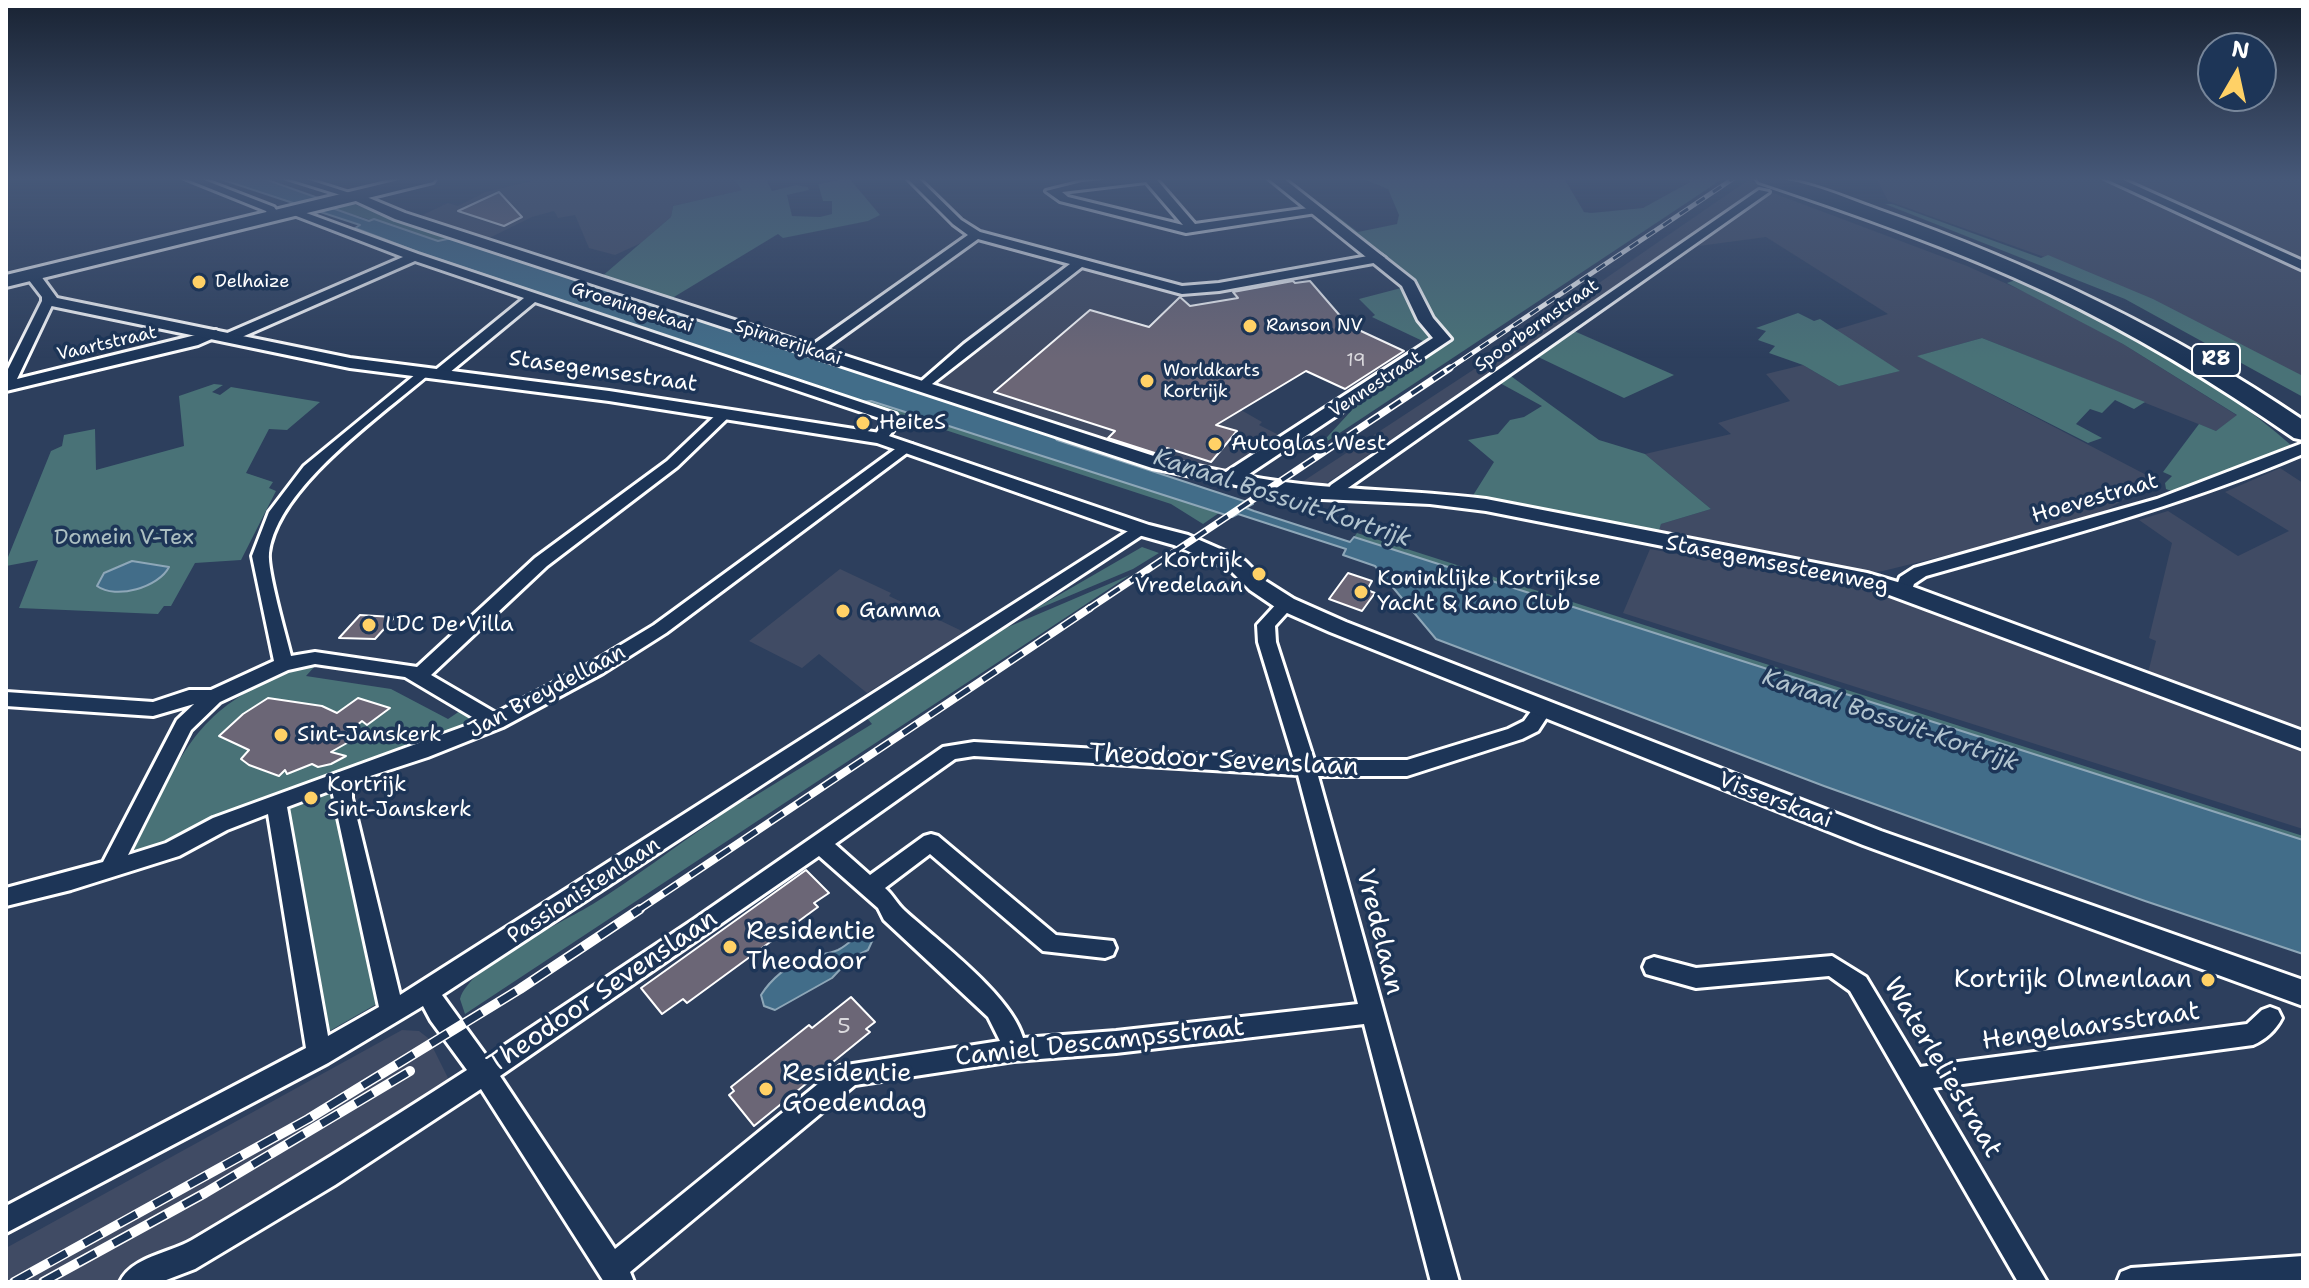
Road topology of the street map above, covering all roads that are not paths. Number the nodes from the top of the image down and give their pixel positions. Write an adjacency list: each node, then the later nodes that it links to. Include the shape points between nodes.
1 (178, 238): 15 (main road)
2 (361, 238): 11 (street, Groeningekaai)
3 (467, 238): 20 (street, Spinnerijkaai)
4 (972, 238): 20 (street)
5 (987, 238): 13 (street)
6 (1353, 238): 12 (street, Vennestraat)
7 (1689, 238): 30 (street, Spoorbermstraat, via 1337,488)
8 (1928, 238): 25 (highway, R8, via 2091,305)
9 (1960, 238): 25 (highway, R8, via 2157,326)
10 (2242, 238): 14 (street)
11 (414, 257): 17 (street, Groeningekaai); 19 (street, Vaartstraat)
12 (1379, 258): 13 (street, via 1182,290); 29 (street, Vennestraat, via 1409,284 1426,320 1443,339)
13 (1079, 263): 23 (street)
14 (2303, 266)
15 (33, 275): 16 (main road); 18 (street)
16 (6, 281)
17 (533, 297): 21 (street); 26 (street, Groeningekaai, via 894,420)
18 (48, 301): 19 (street, Stasegemsestraat); 22 (street)
19 (223, 335): 21 (street, Stasegemsestraat, via 339,361); 22 (street, Vaartstraat)
20 (813, 351): 23 (street, Spinnerijkaai)
21 (430, 374): 24 (street, Stasegemsestraat); 34 (street, via 309,469 277,512 260,556)
22 (6, 386)
23 (923, 387): 29 (street, Spinnerijkaai, via 1159,464)
24 (725, 414): 26 (street, Stasegemsestraat); 35 (street, via 672,464 541,562)
25 (2291, 414): 27 (highway)
26 (880, 438): 28 (street, Stasegemsestraat)
27 (2303, 446): 32 (street, Hoevestraat, via 2148,508 1920,572 1906,581)
28 (907, 447): 31 (street, Stasegemsestraat); 40 (street, Jan Breydellaan, via 660,629)
29 (1228, 479): 30 (street, Stasegemsesteenweg)
30 (1338, 495): 32 (street, Stasegemsesteenweg, via 1486,505 1829,571)
31 (1142, 530): 33 (street, Visserskaai); 52 (street, Passionistenlaan)
32 (1904, 591): 42 (street, Stasegemsesteenweg)
33 (1286, 604): 38 (street, Visserskaai); 43 (street, Vredelaan, via 1266,625 1267,642)
34 (284, 664): 35 (street, via 315,658); 36 (street)
35 (420, 675): 40 (street)
36 (213, 697): 39 (street, via 189,697); 41 (street)
37 (6, 699): 39 (street)
38 (1544, 708): 43 (street, Theodoor Sevenslaan, via 1531,726 1515,734 1407,768); 53 (street, Visserskaai, via 1872,838)
39 (153, 709): 41 (street, via 166,721)
40 (496, 722): 44 (street, Jan Breydellaan)
41 (184, 725): 47 (street)
42 (2303, 740)
43 (1306, 768): 46 (street, Theodoor Sevenslaan, via 961,750 932,763); 55 (street, Vredelaan)
44 (342, 778): 45 (street, Jan Breydellaan); 54 (street, via 342,798)
45 (276, 804): 47 (street, Jan Breydellaan, via 220,824 172,850); 58 (street)
46 (820, 844): 48 (street); 59 (street, Theodoor Sevenslaan)
47 (110, 869): 49 (street, Jan Breydellaan)
48 (868, 888): 50 (street, via 931,842 1051,944); 57 (street, via 996,1010)
49 (6, 897)
50 (1105, 948)
51 (1654, 967): 60 (street, Waterleliestraat, via 1696,978 1832,966 1858,984)
52 (428, 991): 54 (street, Passionistenlaan); 59 (street)
53 (2303, 993)
54 (392, 1012): 58 (street, Passionistenlaan)
55 (1370, 1013): 57 (street, Camiel Descampsstraat); 65 (street, Vredelaan)
56 (2270, 1018): 60 (street, Hengelaarsstraat, via 2253,1034)
57 (1014, 1050): 63 (street, Camiel Descampsstraat, via 849,1074)
58 (319, 1055): 61 (street, Passionistenlaan)
59 (484, 1073): 63 (street); 64 (street, Theodoor Sevenslaan, via 326,1176 185,1259)
60 (1914, 1079): 66 (street, Waterleliestraat)
61 (6, 1220)
62 (2303, 1270): 67 (street)
63 (616, 1275)
64 (134, 1282)
65 (1445, 1282)
66 (2033, 1282)
67 (2131, 1282)

